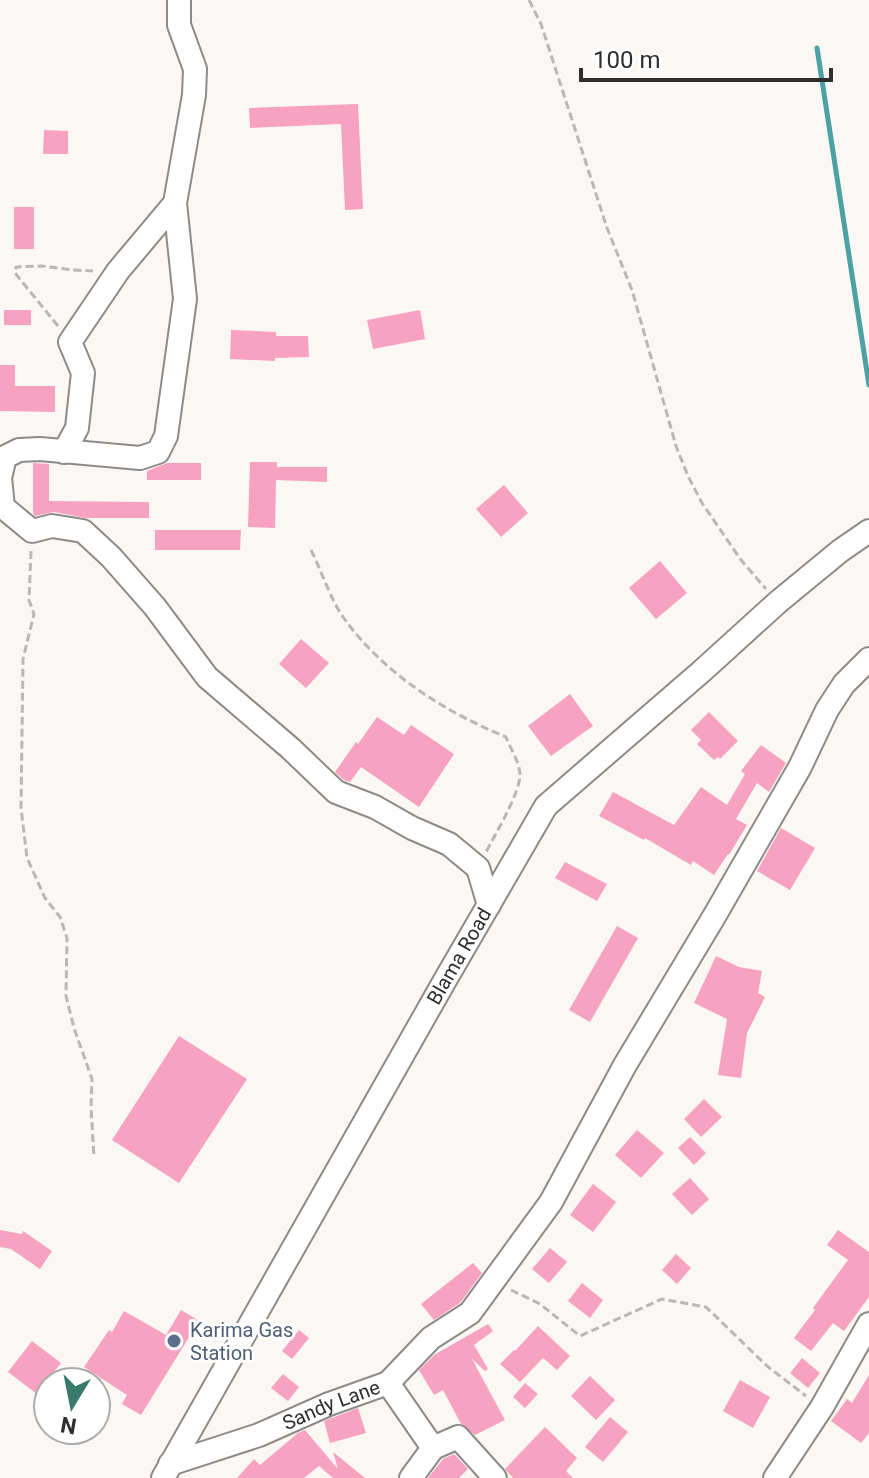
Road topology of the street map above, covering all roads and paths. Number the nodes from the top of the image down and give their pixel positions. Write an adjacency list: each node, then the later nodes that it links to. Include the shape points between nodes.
1 (179, 0): 3 (street, via 179,25 195,69)
2 (529, 0): 10 (path, via 632,290 688,476 741,560)
3 (175, 203): 4 (street); 6 (street, via 185,299 166,436 158,452 140,458)
4 (118, 271): 5 (street); 5 (path, via 16,267 15,273)
5 (70, 342): 6 (street, via 83,373 77,428)
6 (64, 452): 7 (street, via 19,450 5,457 0,478 3,507)
7 (32, 531): 12 (street, via 52,526 83,531 155,607 207,677 336,792 449,844); 14 (path, via 29,600 34,614 23,659 21,808 27,858 67,938 66,996 92,1079)
8 (869, 531): 10 (street, Blama Road)
9 (311, 550): 12 (path, via 342,615 376,656 425,695 506,737 520,776)
10 (778, 602): 13 (street, Blama Road, via 546,806)
11 (869, 659): 15 (street, via 827,710 800,767 551,1202)
12 (478, 868): 13 (street)
13 (489, 905): 20 (street, Blama Road)
14 (94, 1158)
15 (493, 1281): 17 (street, via 470,1313 431,1338); 18 (path, via 540,1304 580,1336 662,1299 706,1307 767,1366)
16 (869, 1324): 18 (street)
17 (388, 1383): 19 (street, Sandy Lane); 20 (street, Sandy Lane)
18 (822, 1407): 23 (street)
19 (433, 1448): 21 (street); 22 (street, via 458,1437)
20 (166, 1471)
21 (411, 1478)
22 (495, 1478)
23 (775, 1478)

